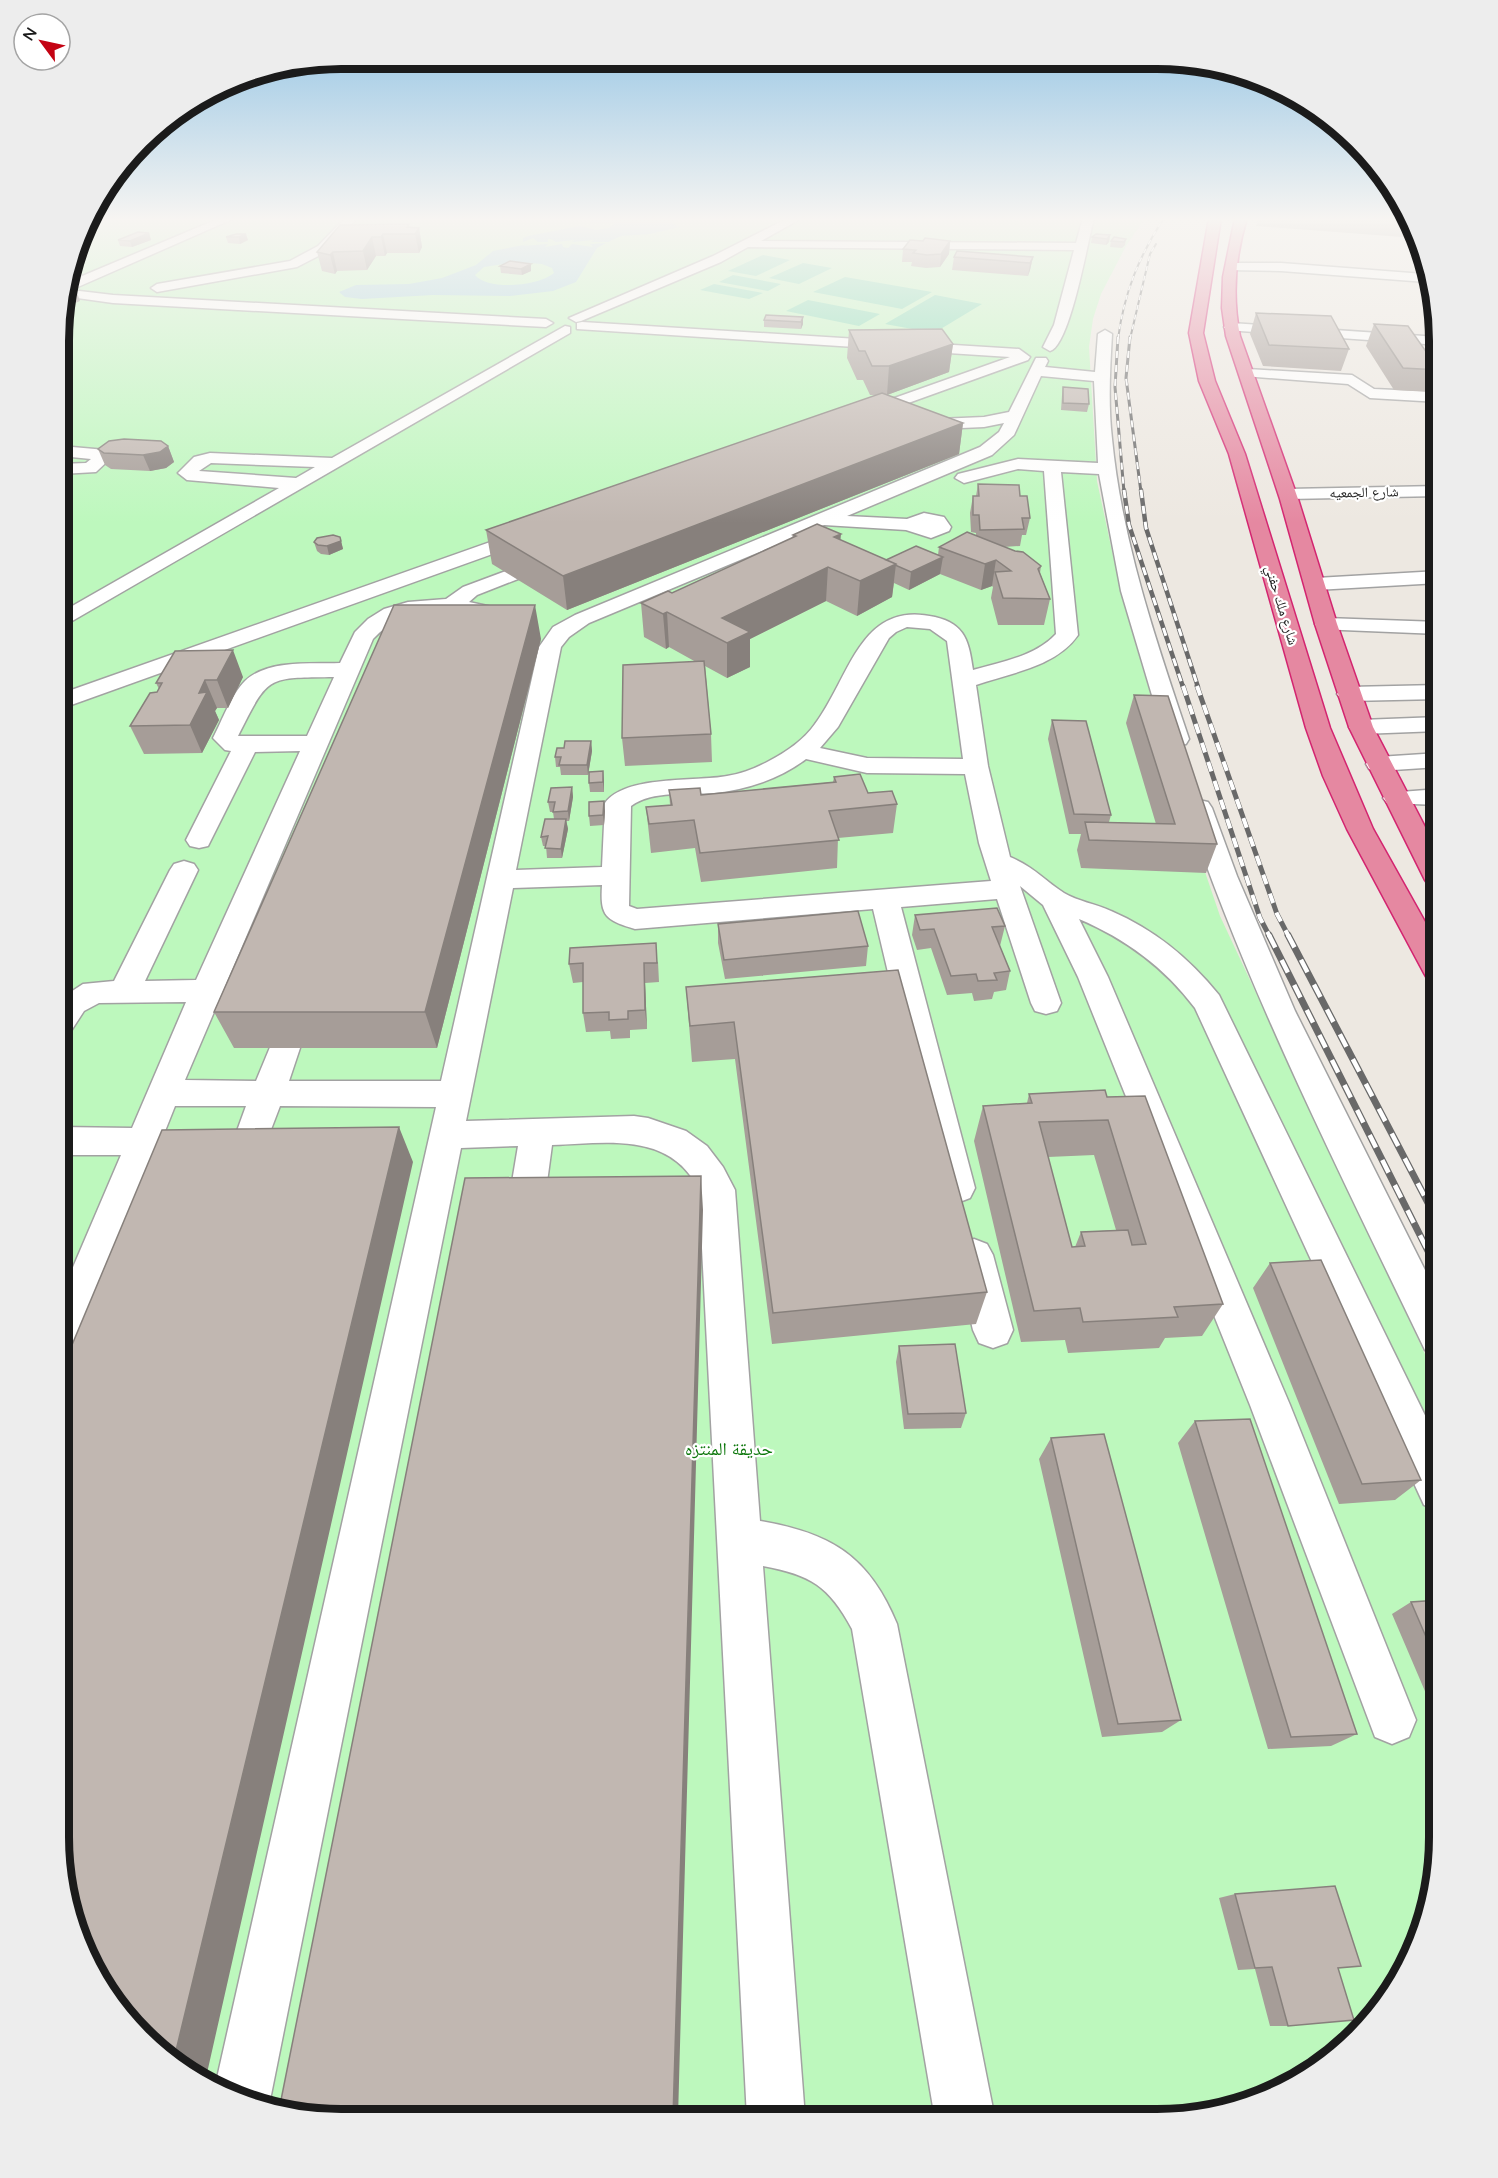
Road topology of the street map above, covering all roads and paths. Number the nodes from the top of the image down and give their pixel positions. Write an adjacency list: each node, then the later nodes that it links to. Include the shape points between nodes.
1 (485, 320): 2 (street, via 546,323)
2 (555, 320)
3 (564, 320): 8 (street)
4 (583, 320): 8 (street)
5 (1063, 320): 14 (street)
6 (1197, 320): 13 (highway, شارع ملك حفني, via 1196,333)
7 (1231, 320): 9 (highway, شارع ملك حفني)
8 (574, 324): 14 (street); 23 (street)
9 (1231, 327): 11 (street); 13 (highway, شارع ملك حفني)
10 (1105, 334): 16 (street)
11 (1417, 340): 12 (street); 15 (street)
12 (1429, 341)
13 (1219, 353): 17 (highway, شارع ملك حفني); 17 (highway, شارع ملك حفني)
14 (1042, 357): 16 (street); 19 (street); 20 (street)
15 (1428, 357)
16 (1101, 377): 26 (street)
17 (1232, 378): 18 (street, via 1352,380 1370,393); 30 (highway, شارع ملك حفني); 65 (highway, شارع ملك حفني, via 1243,473 1318,728 1360,829)
18 (1429, 396)
19 (1014, 416): 21 (street); 28 (street, via 1006,435 994,446)
20 (843, 422)
21 (897, 430)
22 (69, 452): 25 (street, via 106,455 90,468)
23 (337, 463): 27 (street); 27 (street, via 210,458 187,473)
24 (1052, 465): 26 (street); 28 (street, via 1009,465 943,484); 43 (street, via 1067,635 1043,653)
25 (69, 469)
26 (1107, 469): 79 (street, via 1133,598 1227,885 1286,1023)
27 (300, 484): 37 (street)
28 (918, 485): 31 (street); 31 (street, via 931,520 941,524 941,529 924,532 912,525)
29 (1429, 491): 30 (street, شارع الجمعيه)
30 (1288, 494): 35 (highway, شارع ملك حفني)
31 (819, 520): 62 (street, via 582,619 552,627 554,640)
32 (549, 527): 46 (street)
33 (511, 575): 36 (street, via 470,591)
34 (1429, 577): 35 (street)
35 (1317, 584): 39 (highway, شارع ملك حفني)
36 (451, 604): 38 (street); 41 (street); 42 (street, via 421,606 384,618 363,637)
37 (69, 617)
38 (518, 619)
39 (1326, 624): 40 (street); 45 (highway, شارع ملك حفني)
40 (1429, 628)
41 (433, 629)
42 (347, 670): 49 (street); 50 (street, via 280,672 256,682 225,738 230,744)
43 (964, 681): 51 (street, via 955,633 932,622 916,620 890,626 882,632 826,727); 54 (street)
44 (1429, 692): 45 (street)
45 (1349, 694): 48 (highway, شارع ملك حفني)
46 (69, 699)
47 (1429, 724): 48 (street)
48 (1361, 727): 53 (highway, شارع ملك حفني)
49 (315, 743): 50 (street); 67 (street)
50 (246, 745): 57 (street)
51 (804, 750): 54 (street, via 833,761 867,767); 60 (street, via 749,778 621,798)
52 (1429, 761): 53 (street)
53 (1378, 764): 56 (highway, شارع ملك حفني)
54 (975, 766): 61 (street)
55 (1429, 797): 56 (street)
56 (1396, 798): 58 (highway, شارع ملك حفني)
57 (199, 840)
58 (1429, 861)
59 (184, 870): 66 (street)
60 (616, 876): 62 (street); 63 (street, via 615,907 635,919)
61 (1002, 876): 63 (street); 64 (street, via 1021,872); 68 (street)
62 (500, 879): 73 (street)
63 (885, 899): 81 (street)
64 (1055, 900): 82 (street, via 1143,938 1169,957 1208,1003); 84 (street, via 1093,977 1270,1405)
65 (1429, 955)
66 (125, 990): 67 (street); 69 (street, via 83,996)
67 (206, 991): 71 (street)
68 (1046, 1003)
69 (69, 1008)
70 (284, 1048): 72 (street)
71 (166, 1093): 72 (street); 76 (street)
72 (268, 1094): 73 (street); 77 (street)
73 (449, 1115): 74 (street); 85 (street)
74 (537, 1132): 78 (street); 83 (street, via 653,1132 687,1148 710,1174 717,1190)
75 (69, 1142): 76 (street)
76 (145, 1142): 80 (street)
77 (242, 1164)
78 (525, 1212)
79 (1429, 1316)
80 (69, 1319)
81 (993, 1330)
82 (1429, 1469)
83 (740, 1540): 86 (street); 87 (street, via 808,1553 829,1564 848,1580 874,1624)
84 (1392, 1720)
85 (243, 2090)
86 (775, 2109)
87 (963, 2109)

